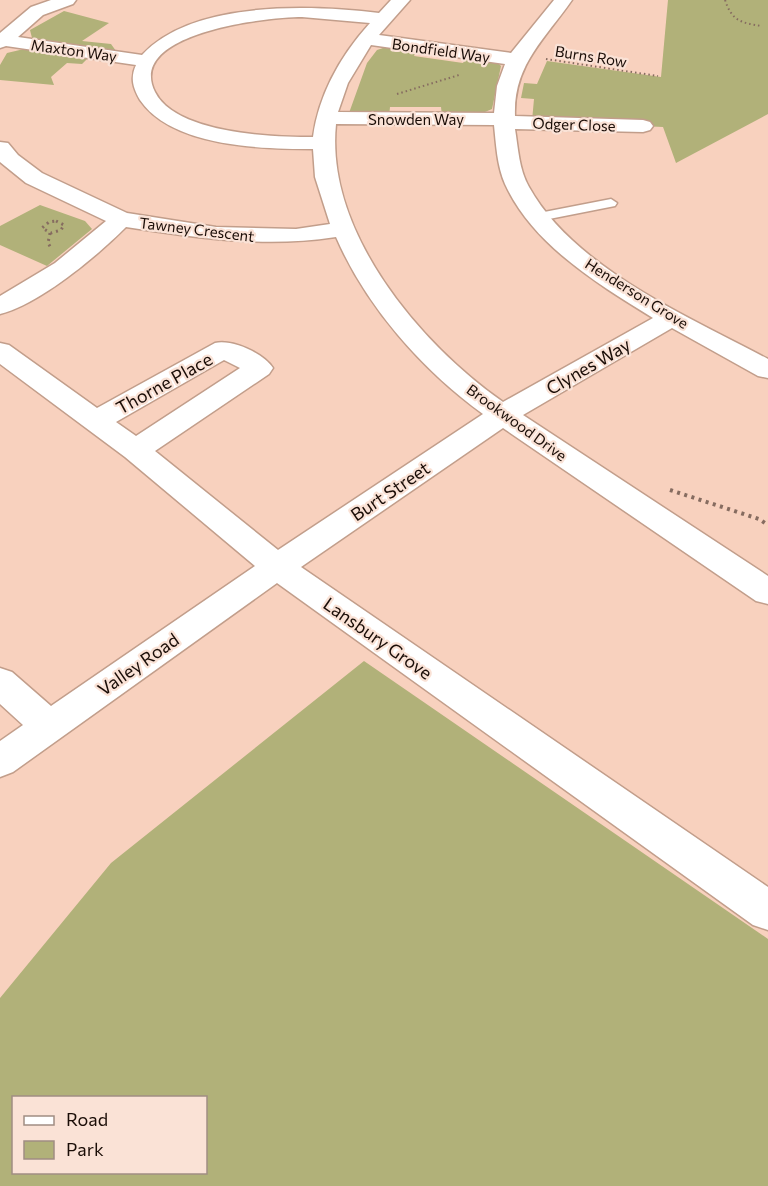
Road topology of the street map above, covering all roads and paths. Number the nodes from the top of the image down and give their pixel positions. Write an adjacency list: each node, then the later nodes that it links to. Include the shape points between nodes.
1 (67, 0): 8 (street, via 37,11)
2 (401, 0): 5 (street, Brookwood Drive)
3 (563, 0): 9 (street, Henderson Grove)
4 (725, 0): 6 (path, via 730,19)
5 (382, 19): 7 (street, Brookwood Drive); 10 (street, via 310,11 223,20 178,37)
6 (762, 26)
7 (365, 39): 9 (street, Bondfield Way); 15 (street, Brookwood Drive, via 342,75)
8 (1, 41): 10 (street, Maxton Way)
9 (516, 58): 11 (path, Burns Row); 12 (path); 13 (street, Henderson Grove, via 506,90)
10 (147, 61): 15 (street, Snowden Way, via 142,74 150,101 164,114 187,125 248,141)
11 (658, 76)
12 (397, 94)
13 (504, 121): 14 (street, Odger Close); 15 (street, Snowden Way); 18 (street, Henderson Grove, via 509,163 517,185)
14 (643, 126)
15 (325, 131): 20 (street, Brookwood Drive, via 329,192)
16 (0, 148): 19 (street, Tawney Crescent, via 34,178)
17 (611, 203): 18 (lane)
18 (539, 217): 23 (street, Henderson Grove, via 585,260)
19 (121, 219): 20 (street, Tawney Crescent, via 206,233 256,236 296,236); 22 (street, via 75,262)
20 (342, 229): 26 (street, Brookwood Drive, via 371,282 425,346 473,393)
21 (51, 233): 21 (path, via 45,232 44,225 64,225)
22 (0, 306)
23 (673, 317): 25 (street, Henderson Grove); 26 (street, Clynes Way)
24 (0, 351): 27 (street, Lansbury Grove)
25 (768, 370)
26 (503, 414): 31 (street, Burt Street); 32 (street, Brookwood Drive)
27 (96, 421): 28 (street, Lansbury Grove); 28 (street, Thorne Place, via 224,349 259,368)
28 (135, 450): 31 (street, Lansbury Grove)
29 (663, 488): 30 (path)
30 (768, 525)
31 (277, 567): 34 (street, Valley Road); 36 (street, Lansbury Grove)
32 (768, 592)
33 (0, 682): 34 (street)
34 (48, 726): 35 (street, Valley Road)
35 (0, 760)
36 (768, 911)

